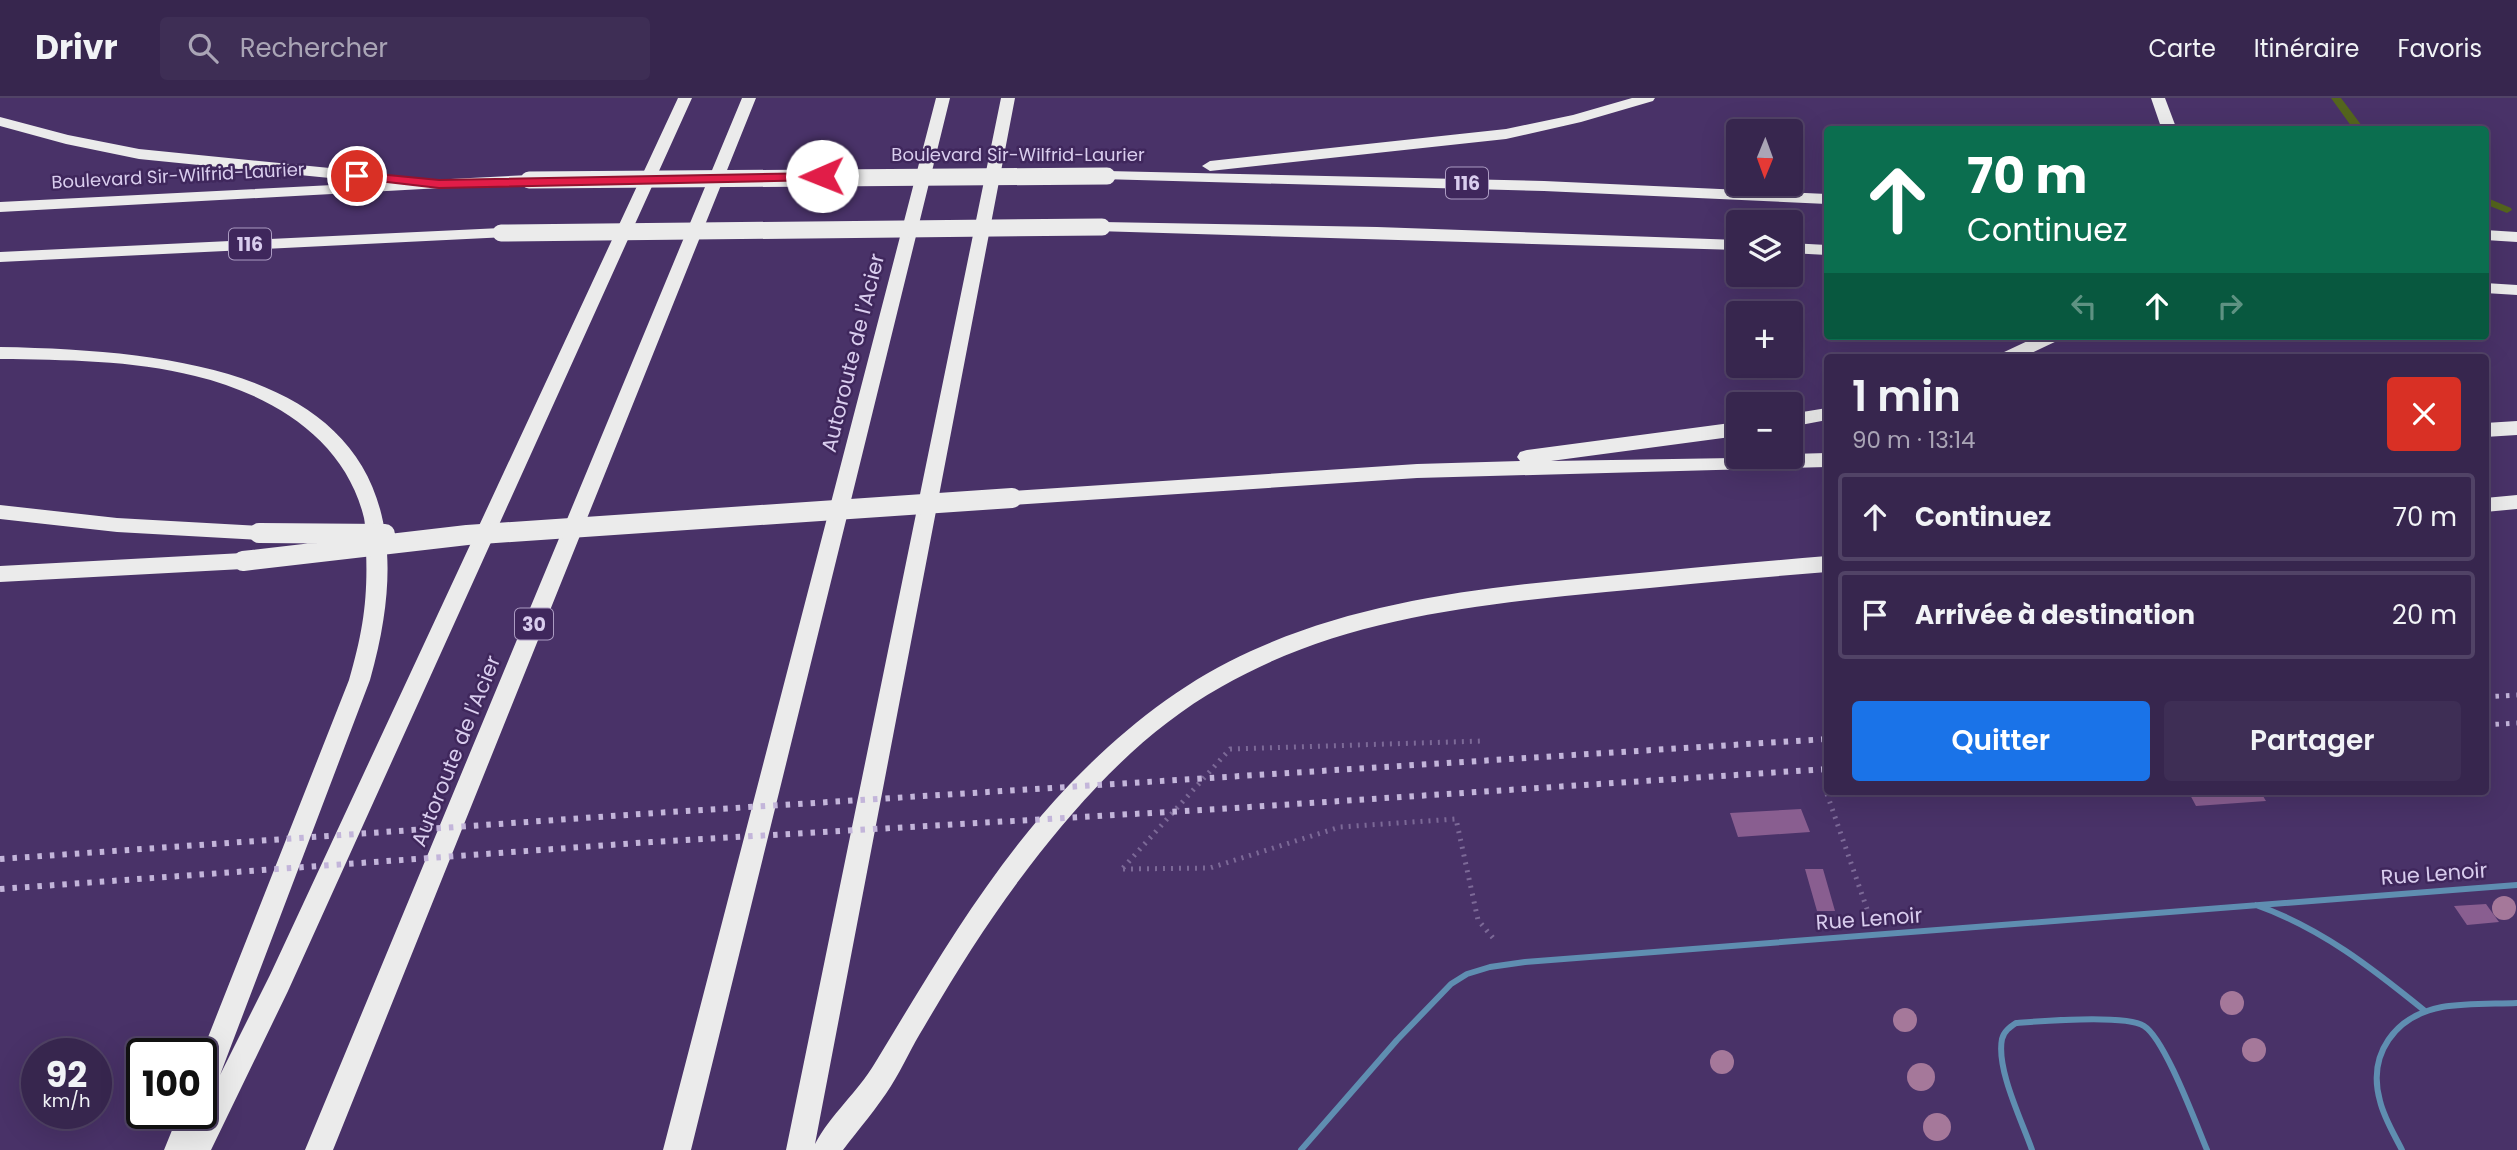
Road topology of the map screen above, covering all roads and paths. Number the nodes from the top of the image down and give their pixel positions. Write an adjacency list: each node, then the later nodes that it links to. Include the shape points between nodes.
1 (685, 98): 48 (highway)
2 (749, 98): 49 (highway, Autoroute de l'Acier / 30)
3 (943, 98): 50 (highway, Autoroute de l'Acier)
4 (1008, 98): 51 (highway)
5 (1648, 98): 9 (highway, via 1550,125 1464,140)
6 (2158, 98): 8 (highway)
7 (0, 121): 10 (highway, via 139,155)
8 (2168, 126)
9 (1107, 176): 10 (highway, Boulevard Sir-Wilfrid-Laurier / 116, bridge); 11 (highway, Boulevard Sir-Wilfrid-Laurier / 116, via 1518,185)
10 (439, 184): 12 (highway, Boulevard Sir-Wilfrid-Laurier / 116)
11 (1824, 198)
12 (0, 206)
13 (2489, 235): 14 (highway)
14 (2517, 237)
15 (1726, 245): 18 (highway, 116, bridge, via 1102,227 734,229 501,233)
16 (1803, 249): 17 (highway)
17 (1824, 250)
18 (0, 257)
19 (2489, 288): 20 (highway)
20 (2517, 290)
21 (2044, 340): 23 (highway)
22 (0, 353): 45 (highway, via 156,361 198,368 261,389 310,420 332,441 350,462 370,502 380,561 363,670)
23 (2014, 354)
24 (1824, 415): 25 (highway)
25 (1803, 419)
26 (2517, 428): 27 (highway)
27 (2489, 429)
28 (1726, 431): 30 (highway)
29 (1824, 460): 30 (highway)
30 (1417, 471): 34 (highway, bridge)
31 (2517, 502): 32 (highway)
32 (2489, 505)
33 (0, 512): 34 (highway, bridge, via 258,533)
34 (467, 535): 36 (highway, bridge, via 243,561)
35 (1824, 564): 52 (highway, via 1431,604 1311,635 1211,681 1127,744 1042,832 957,952 884,1074)
36 (0, 574)
37 (1482, 741): 42 (path, via 1230,749 1123,869 1210,868 1340,827 1455,819 1478,920)
38 (1827, 795): 41 (path)
39 (2517, 885): 40 (lane, Rue Lenoir)
40 (2253, 904): 41 (lane, Rue Lenoir); 44 (lane, via 2333,939)
41 (1876, 936): 42 (lane, Rue Lenoir)
42 (1514, 963): 53 (lane, Rue Lenoir, via 1467,974 1451,984)
43 (2517, 1003): 44 (lane)
44 (2424, 1011): 56 (lane, via 2390,1033 2379,1053 2375,1077 2381,1105)
45 (217, 1048)
46 (186, 1129): 47 (highway)
47 (178, 1150)
48 (197, 1150)
49 (319, 1150)
50 (677, 1150)
51 (800, 1150)
52 (826, 1150)
53 (1301, 1150)
54 (2032, 1150): 55 (lane, via 2002,1064 2002,1038 2007,1029 2032,1021 2116,1020 2144,1026 2161,1046)
55 (2207, 1150)
56 (2402, 1150)

